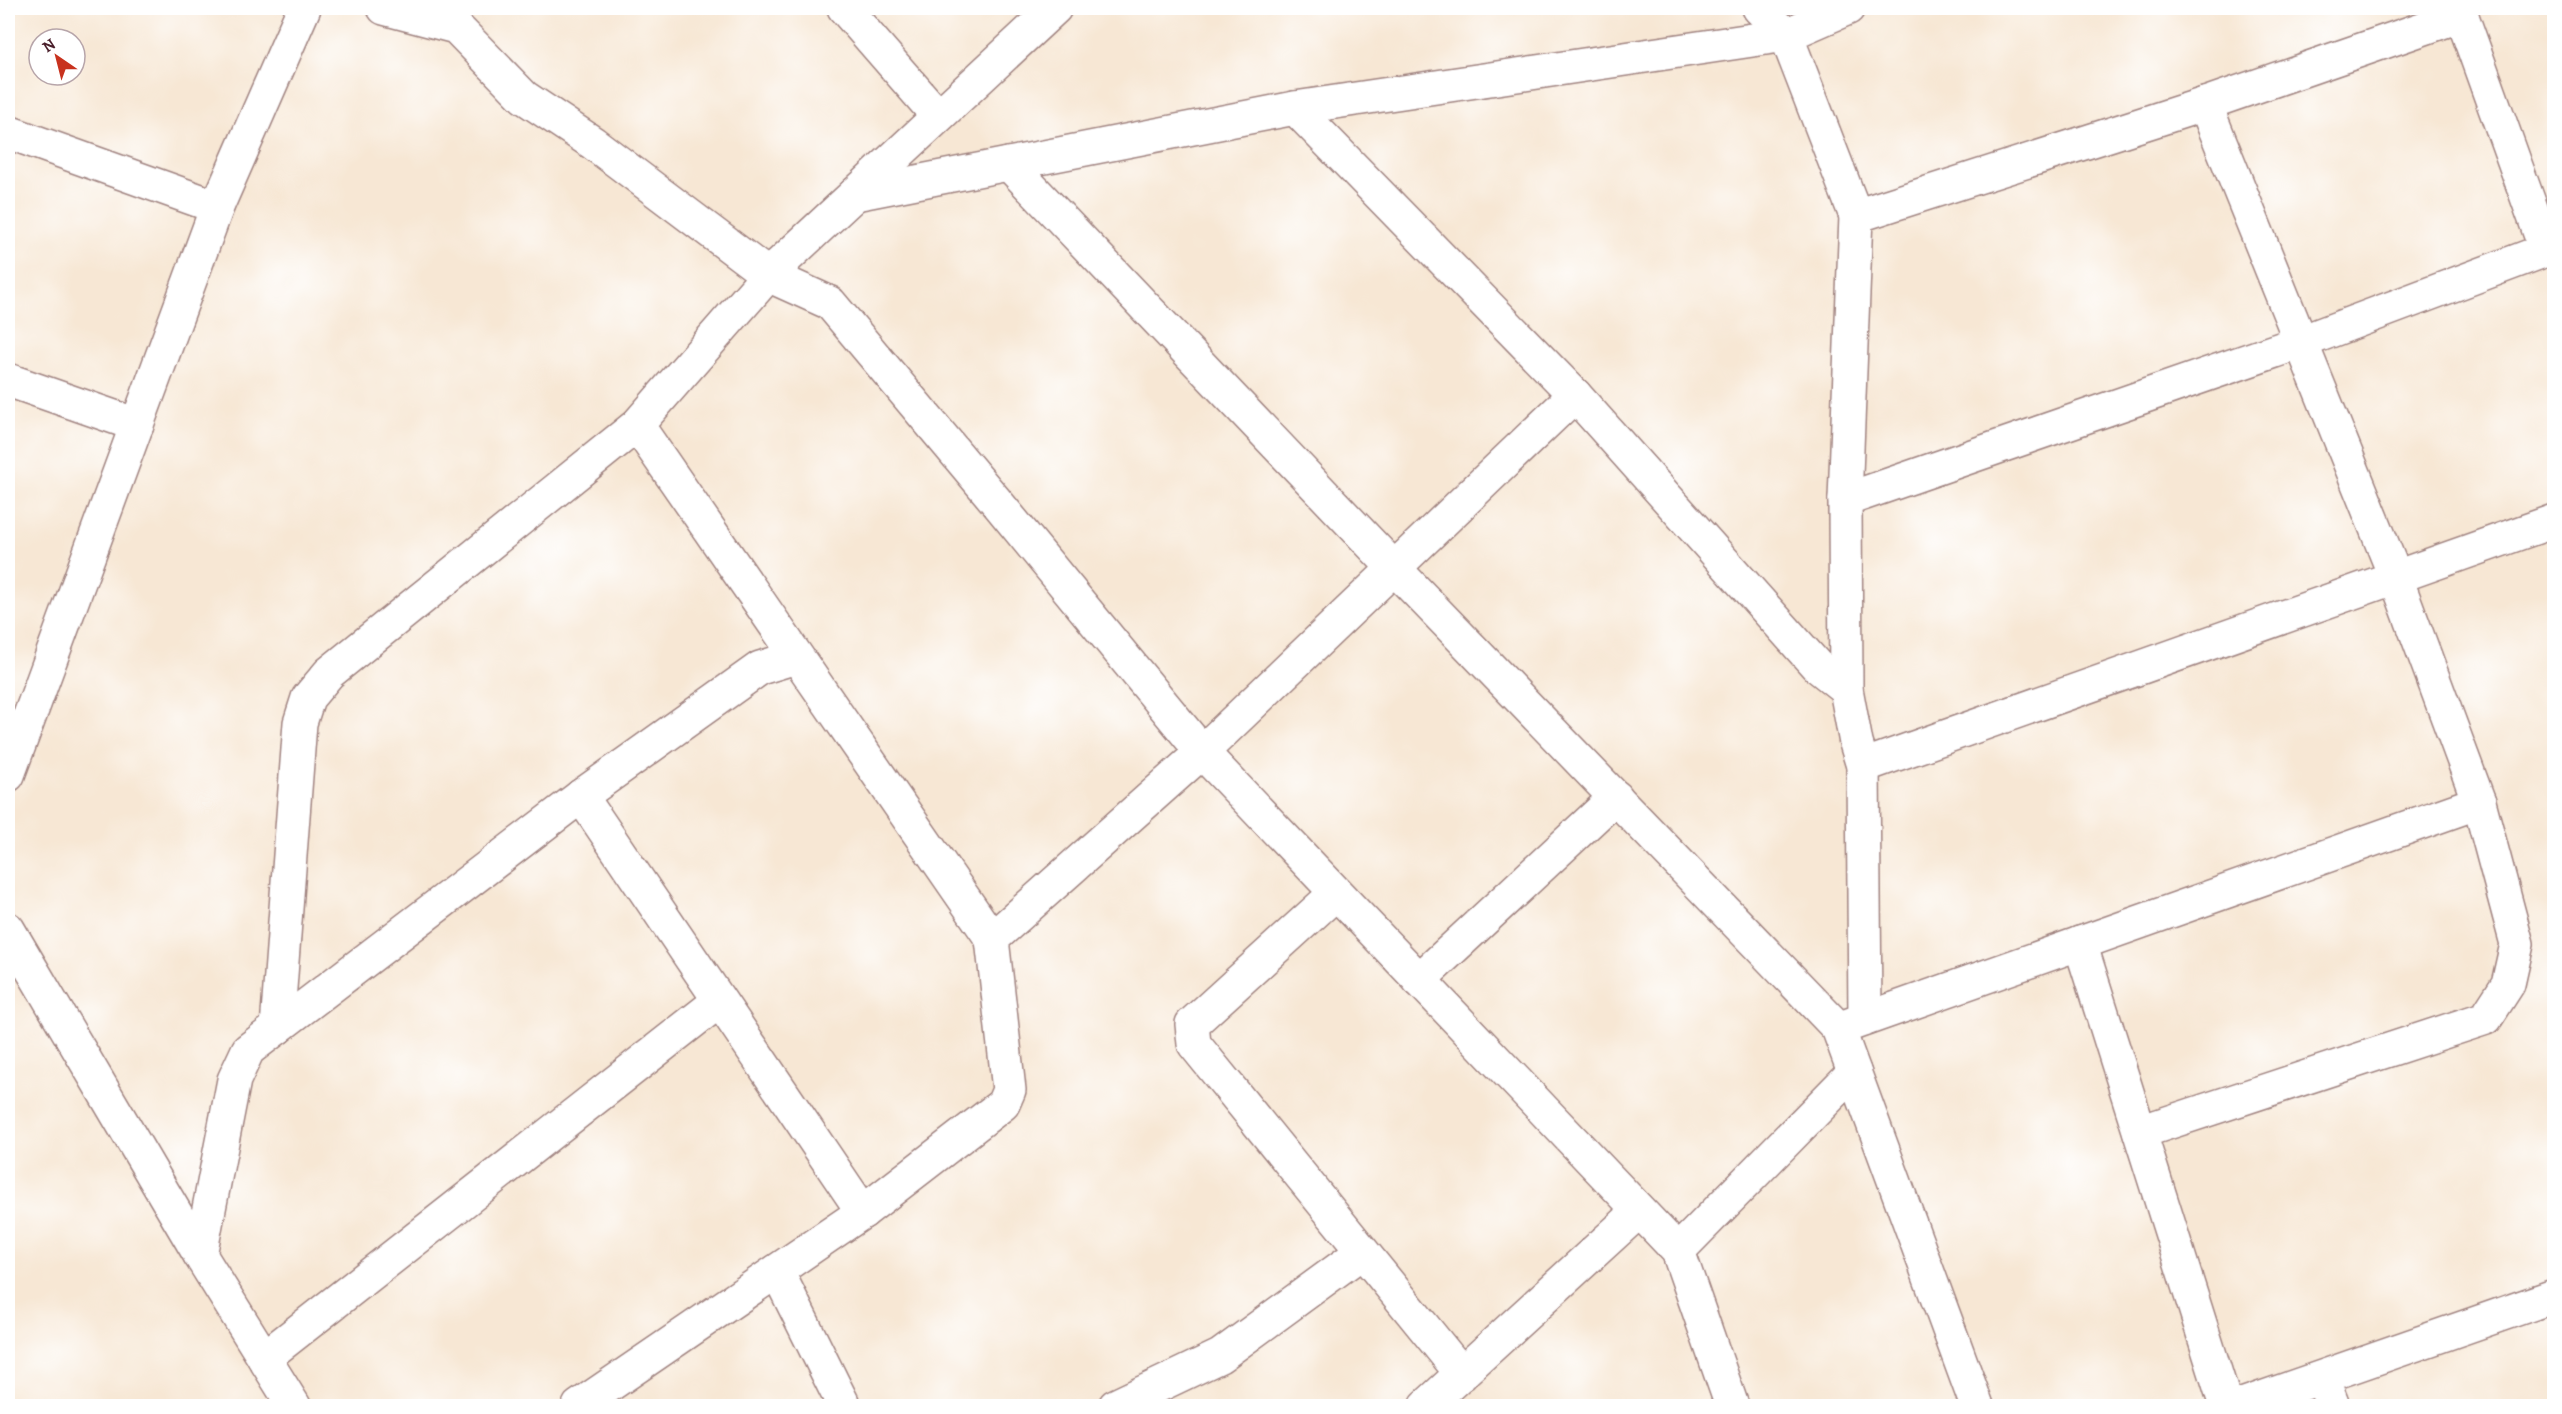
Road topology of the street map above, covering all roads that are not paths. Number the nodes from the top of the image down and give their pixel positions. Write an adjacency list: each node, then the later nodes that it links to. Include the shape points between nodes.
1 (304, 8): 15 (street)
2 (384, 8): 18 (street, via 456,27 524,98 593,143)
3 (844, 8): 11 (street)
4 (1055, 8): 11 (street)
5 (1759, 8): 8 (street)
6 (1848, 8): 8 (street)
7 (2460, 11): 9 (street); 17 (street)
8 (1786, 35): 10 (street); 16 (street)
9 (2205, 104): 16 (street); 19 (street)
10 (1295, 108): 13 (street); 21 (street)
11 (938, 116): 14 (street)
12 (8, 132): 15 (street)
13 (1009, 164): 14 (street); 26 (street)
14 (855, 194): 18 (street)
15 (218, 207): 22 (street)
16 (1856, 216): 24 (street)
17 (2550, 249): 19 (street)
18 (768, 274): 23 (street); 30 (street, via 830,303)
19 (2301, 342): 24 (street); 27 (street)
20 (8, 380): 22 (street)
21 (1575, 395): 26 (street); 29 (street, via 1817,666)
22 (137, 425): 32 (street)
23 (637, 425): 28 (street); 43 (street, via 329,673 308,698 300,723)
24 (1845, 500): 29 (street)
25 (2554, 521): 27 (street)
26 (1395, 568): 30 (street); 34 (street)
27 (2396, 578): 31 (street); 35 (street)
28 (796, 657): 33 (street, via 760,668); 38 (street)
29 (1846, 689): 31 (street)
30 (1202, 752): 36 (street); 38 (street)
31 (1863, 766): 42 (street)
32 (8, 775)
33 (581, 796): 41 (street); 43 (street)
34 (1616, 797): 40 (street); 42 (street)
35 (2479, 802): 39 (street); 45 (street, via 2517,944 2508,984 2486,1018)
36 (1336, 893): 40 (street); 49 (street, via 1192,1024 1194,1044)
37 (8, 929): 50 (street)
38 (992, 939): 47 (street, via 1008,1089 1003,1104)
39 (2080, 943): 42 (street); 45 (street)
40 (1419, 980): 46 (street)
41 (719, 1001): 47 (street); 53 (street)
42 (1852, 1024): 44 (street)
43 (277, 1028): 50 (street, via 248,1050 234,1080)
44 (1854, 1072): 48 (street); 62 (street)
45 (2140, 1132): 63 (street)
46 (1639, 1211): 48 (street); 54 (street)
47 (862, 1212): 51 (street)
48 (1678, 1251): 61 (street)
49 (1362, 1252): 54 (street); 59 (street, via 1220,1356)
50 (200, 1255): 53 (street)
51 (777, 1271): 57 (street); 58 (street)
52 (2554, 1296): 55 (street)
53 (264, 1358): 56 (street)
54 (1462, 1374): 60 (street)
55 (2327, 1392): 64 (street)
56 (284, 1400)
57 (579, 1407)
58 (844, 1407)
59 (1115, 1407)
60 (1426, 1407)
61 (1732, 1407)
62 (1977, 1407)
63 (2226, 1407)
64 (2239, 1407)

